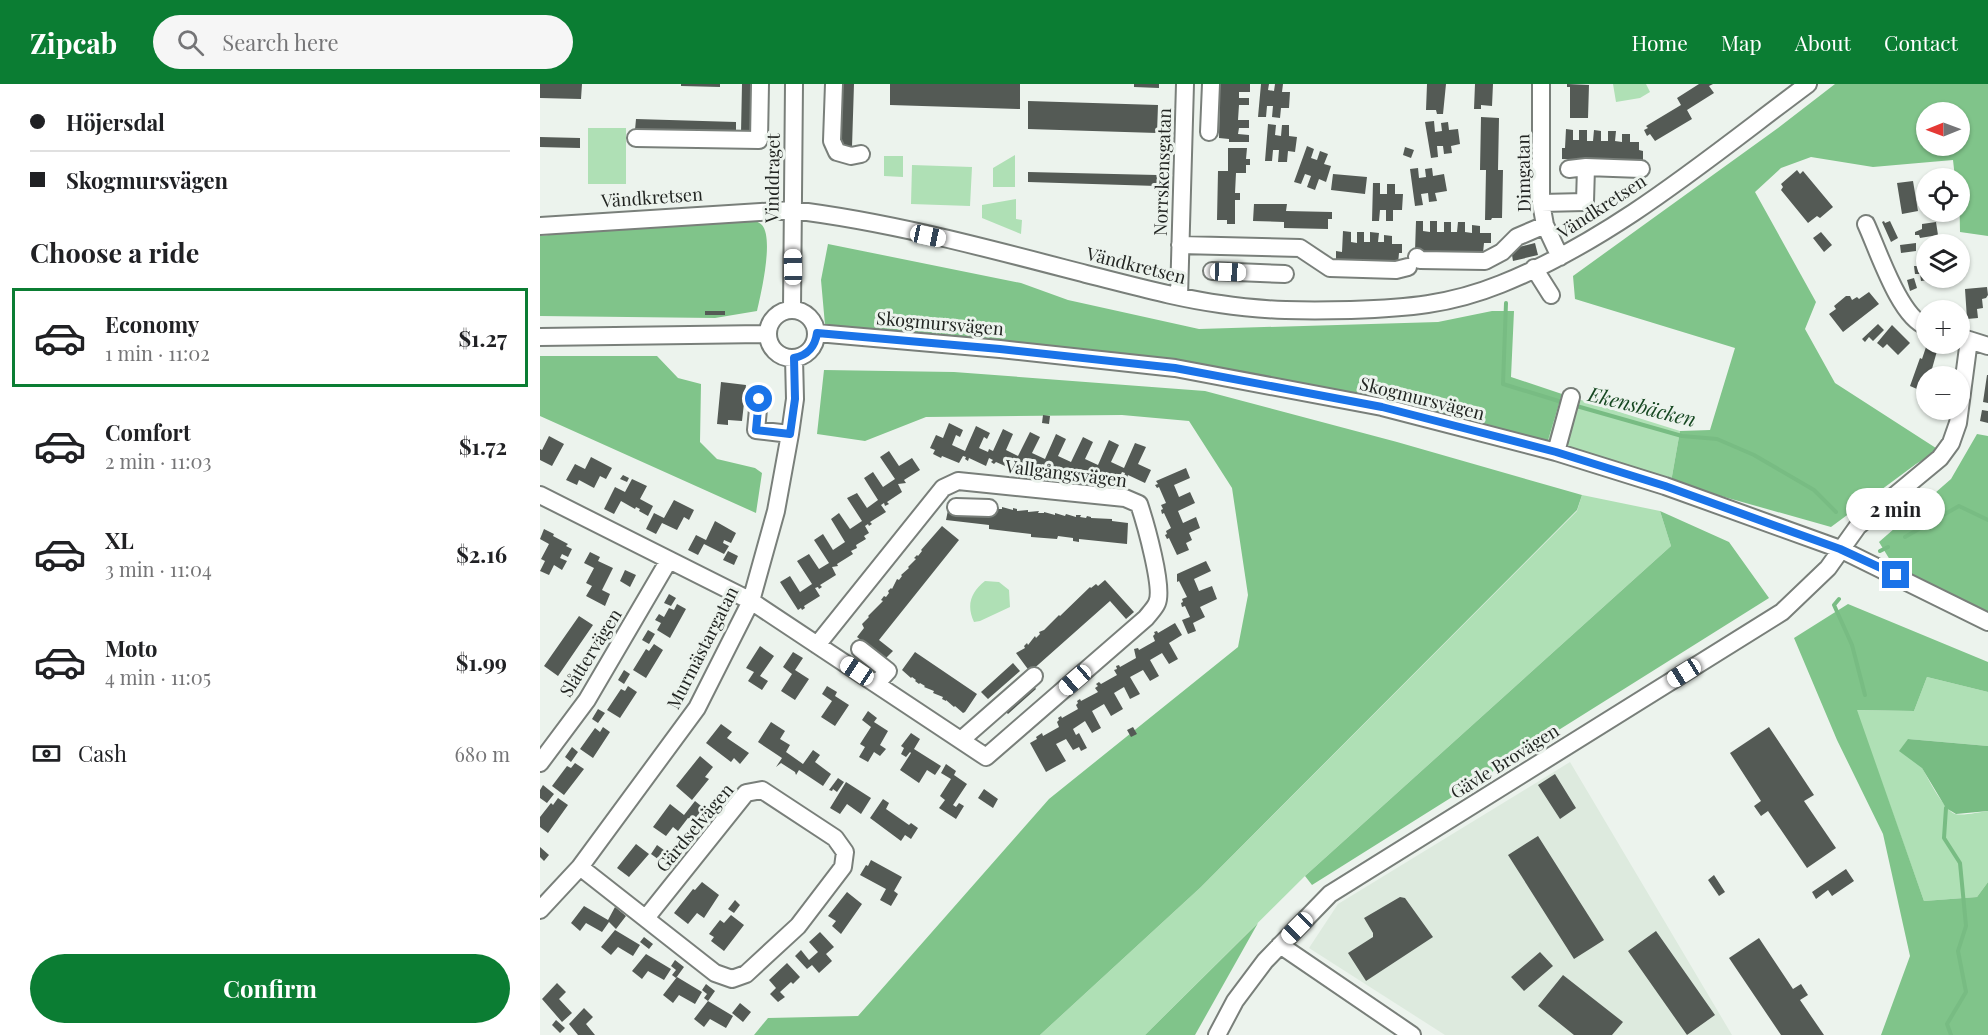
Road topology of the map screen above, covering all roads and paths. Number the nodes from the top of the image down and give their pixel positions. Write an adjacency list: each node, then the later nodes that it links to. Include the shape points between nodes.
1 (760, 84): 9 (street, via 759,140)
2 (794, 84): 13 (street, Vinddraget)
3 (834, 84): 10 (street, via 832,141 837,152)
4 (1185, 84): 17 (street, Norrskensgatan)
5 (1211, 84): 8 (street)
6 (1541, 84): 12 (street, Dimgatan)
7 (1804, 87): 19 (street, Vändkretsen, via 1616,224)
8 (1209, 132)
9 (636, 138)
10 (861, 154)
11 (1641, 169): 12 (street, via 1577,168 1585,202)
12 (1540, 203): 15 (street, Dimgatan)
13 (792, 210): 16 (street, Vändkretsen); 25 (street, Vändkretsen, via 971,244); 26 (street, Vinddraget)
14 (1866, 224): 27 (street, via 1903,307)
15 (1545, 225): 18 (street, via 1517,237 1485,261 1420,260 1396,270 1330,268 1300,248); 19 (street, Dimgatan)
16 (540, 226)
17 (1180, 245): 18 (street); 25 (street, Norrskensgatan)
18 (1245, 246): 22 (street)
19 (1560, 257): 20 (street, Vändkretsen)
20 (1534, 268): 24 (street); 25 (street, Vändkretsen, via 1470,295 1406,308 1279,310)
21 (1212, 271): 22 (street)
22 (1244, 272): 23 (street)
23 (1285, 274)
24 (1551, 295)
25 (1179, 297)
26 (792, 309): 28 (street, via 812,319); 29 (street, via 772,320)
27 (1916, 321)
28 (817, 333): 34 (street, via 812,348); 39 (street, Skogmursvägen, via 1175,368 1382,407)
29 (768, 334): 30 (street); 34 (street, via 778,354)
30 (540, 337)
31 (1970, 341): 32 (street)
32 (1988, 346)
33 (1963, 354): 38 (street, via 1958,423)
34 (794, 358): 37 (street, Murmästargatan, via 795,399)
35 (1571, 397): 39 (street)
36 (759, 399): 37 (street, via 756,430)
37 (790, 434): 46 (street, Murmästargatan, via 776,511)
38 (1946, 449): 40 (street); 44 (street, Gävle Brovägen, via 1858,526)
39 (1556, 452): 44 (street, Skogmursvägen, via 1665,486)
40 (1961, 459)
41 (976, 483): 43 (street, via 981,508); 48 (street, Vallgångsvägen, via 958,481 943,488); 52 (street, Vallgångsvägen, via 1125,498 1139,504 1159,586 1158,602 1146,618 986,757)
42 (540, 495): 45 (street)
43 (956, 507)
44 (1840, 549): 47 (street, Skogmursvägen); 57 (street, Gävle Brovägen, via 1828,568 1782,612 1330,894)
45 (669, 560): 46 (street); 53 (street, Slåttervägen, via 587,700)
46 (751, 601): 48 (street, Vallgångsvägen); 54 (street, Murmästargatan, via 697,708)
47 (1988, 622)
48 (817, 645): 51 (street, Vallgångsvägen)
49 (860, 650): 51 (street, via 888,671)
50 (1034, 676): 52 (street)
51 (876, 684): 52 (street, Vallgångsvägen)
52 (961, 740)
53 (540, 763)
54 (580, 867): 55 (street, Murmästargatan); 56 (street, Gärdselvägen)
55 (540, 910)
56 (646, 918): 56 (street, Gärdselvägen, via 715,973 732,979 746,974 798,926 843,867 845,852 835,838 762,790 746,793)
57 (1280, 945): 58 (street, Gävle Brovägen, via 1235,1001); 59 (street)
58 (1217, 1035)
59 (1412, 1035)

